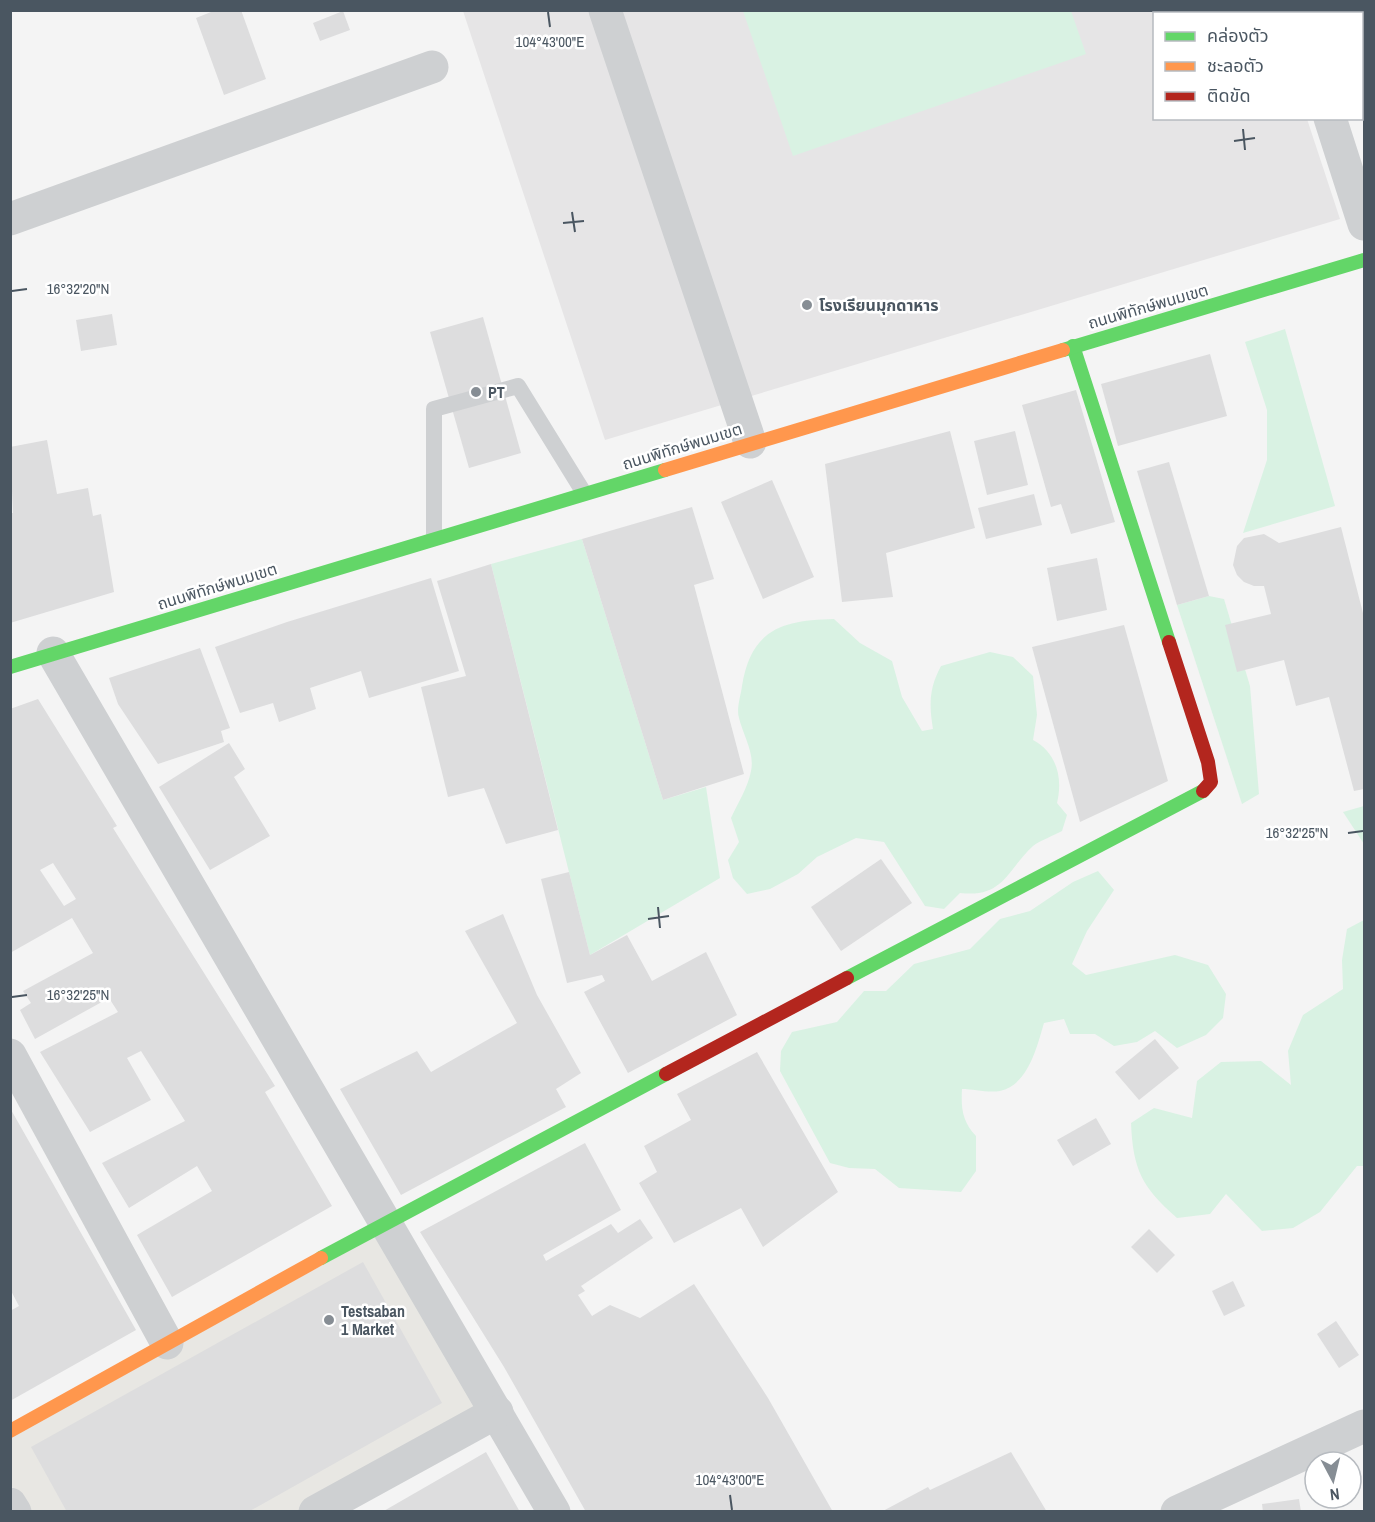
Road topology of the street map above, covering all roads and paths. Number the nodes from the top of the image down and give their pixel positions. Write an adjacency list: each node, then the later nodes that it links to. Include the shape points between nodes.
1 (605, 10): 8 (street)
2 (432, 67): 4 (street)
3 (1331, 120): 5 (street)
4 (10, 219)
5 (1365, 224)
6 (1365, 260): 7 (street, ถนนพิทักษ์พนมเขต)
7 (1073, 346): 8 (street, ถนนพิทักษ์พนมเขต); 14 (street, via 1208,762 1211,783 1194,797)
8 (750, 442): 9 (street, ถนนพิทักษ์พนมเขต)
9 (584, 493): 10 (street, ถนนพิทักษ์พนมเขต); 10 (lane, via 518,386 434,409)
10 (434, 538): 11 (street, ถนนพิทักษ์พนมเขต)
11 (53, 653): 12 (street, ถนนพิทักษ์พนมเขต); 14 (street)
12 (10, 667)
13 (10, 1055): 15 (street)
14 (386, 1221): 15 (street); 16 (street)
15 (167, 1343): 18 (street)
16 (497, 1412): 21 (street); 22 (street)
17 (1365, 1426): 23 (street)
18 (10, 1431)
19 (10, 1504): 20 (street)
20 (15, 1512)
21 (315, 1512)
22 (554, 1512)
23 (1177, 1512)

